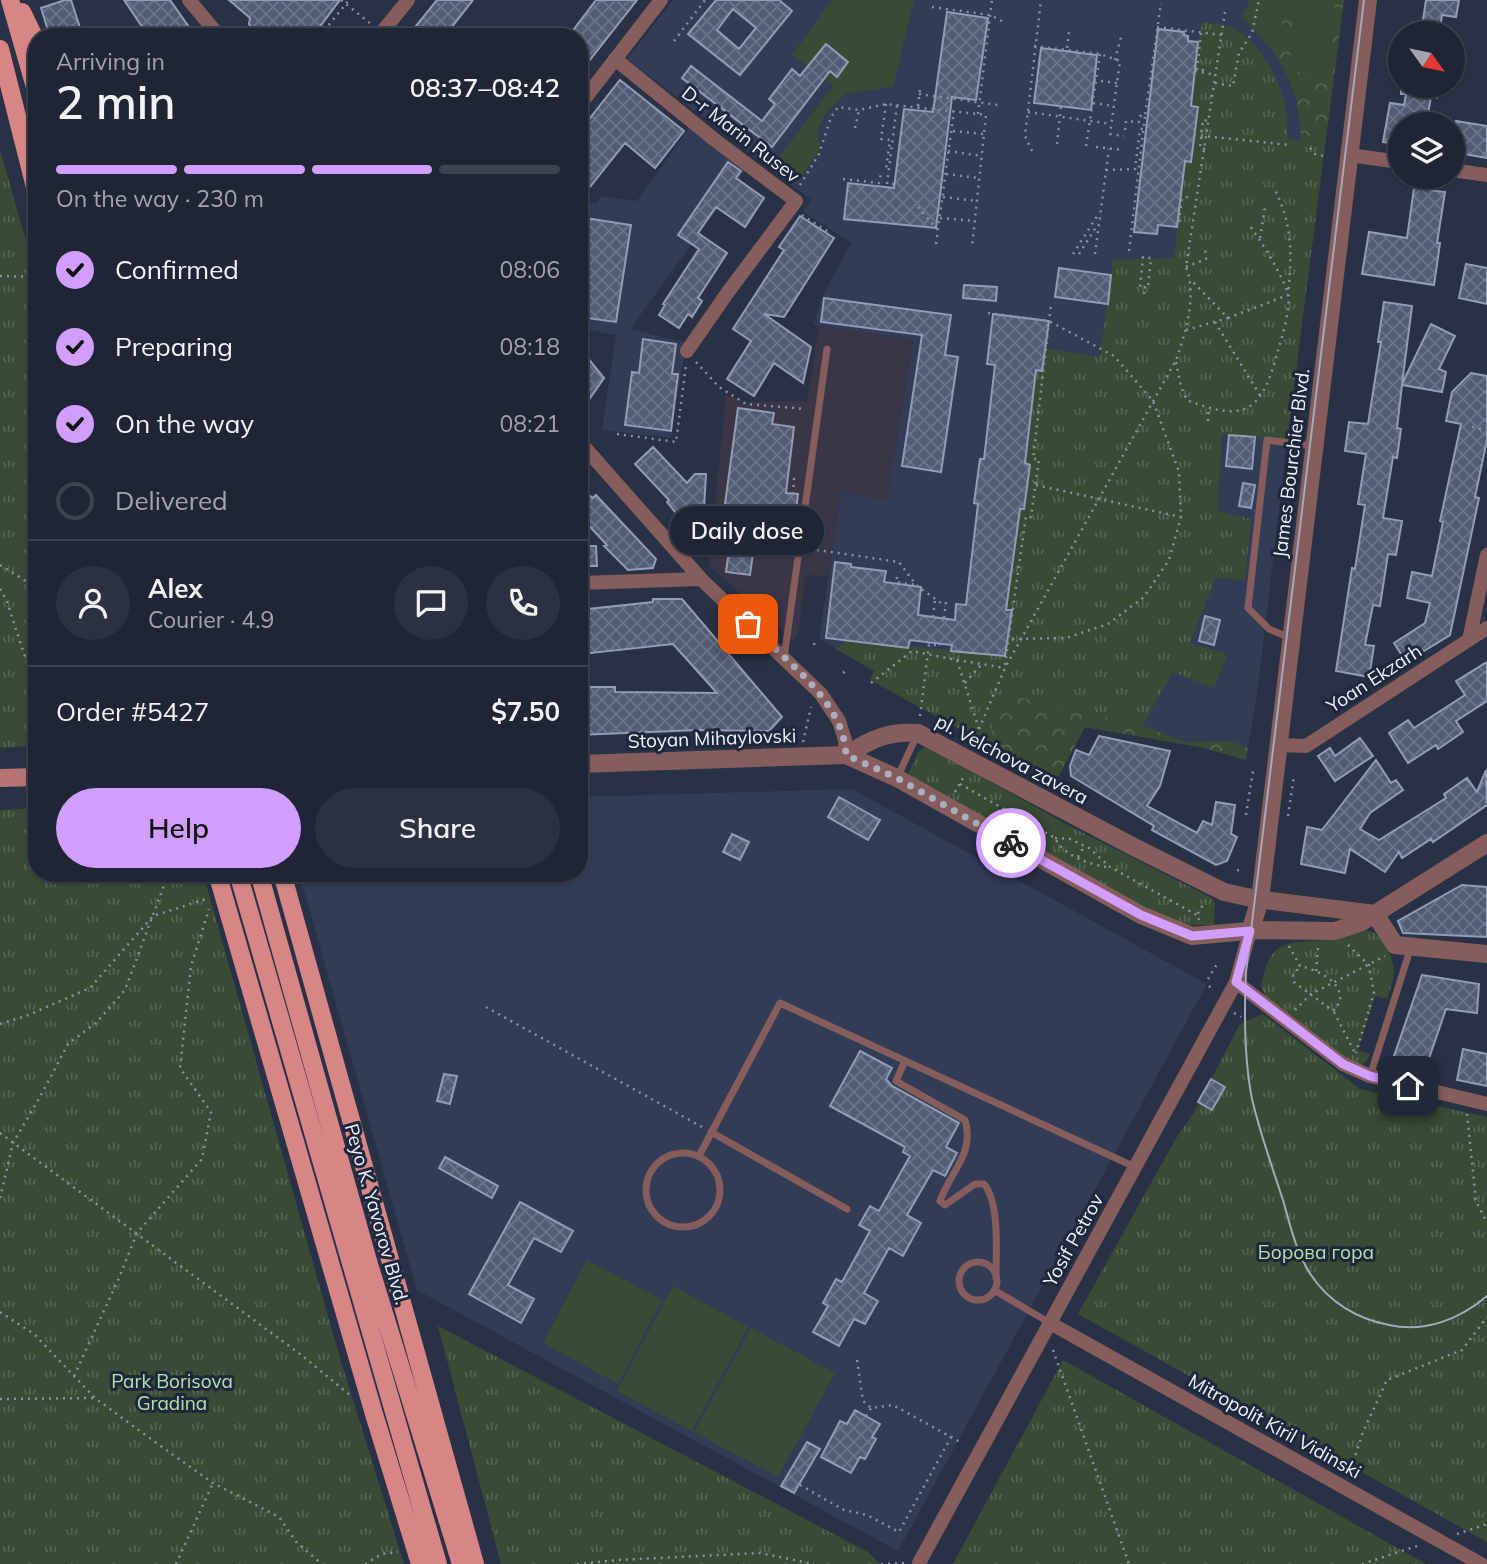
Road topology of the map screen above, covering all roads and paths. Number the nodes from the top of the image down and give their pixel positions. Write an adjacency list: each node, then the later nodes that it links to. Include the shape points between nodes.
1 (10, 0): 35 (main road)
2 (16, 0): 19 (main road)
3 (189, 0): 20 (street)
4 (341, 0): 12 (path)
5 (408, 0): 23 (street)
6 (661, 0): 33 (street)
7 (705, 0): 28 (path)
8 (992, 0): 16 (path)
9 (1041, 0): 29 (path)
10 (1259, 0): 41 (path, via 1233,86)
11 (1368, 0): 79 (street, James Bourchier Blvd.)
12 (347, 2): 21 (path); 22 (path)
13 (1161, 3): 18 (path)
14 (932, 8): 16 (path)
15 (1225, 12): 26 (path)
16 (990, 15): 17 (path); 43 (path)
17 (1004, 22)
18 (1157, 27): 25 (path); 56 (path)
19 (29, 28)
20 (212, 28)
21 (326, 28)
22 (374, 28)
23 (385, 28)
24 (1069, 32): 31 (path)
25 (1201, 33): 26 (path); 37 (path, via 1197,70)
26 (1222, 35): 38 (path)
27 (1121, 37): 34 (path)
28 (674, 41)
29 (1034, 46): 31 (path); 53 (path)
30 (0, 49): 82 (main road)
31 (1067, 51): 32 (path)
32 (1100, 54): 34 (path); 39 (path)
33 (615, 59): 42 (street); 103 (street, D-r Marin Rusev, via 796,201)
34 (1115, 60): 40 (path, via 1120,61)
35 (28, 63)
36 (1195, 71): 37 (path)
37 (1203, 73): 38 (path)
38 (1216, 75): 41 (path)
39 (1095, 80): 40 (path); 44 (path)
40 (1117, 83): 49 (path)
41 (1215, 83): 58 (path)
42 (588, 94)
43 (979, 102): 47 (path); 50 (path, via 920,91); 54 (path)
44 (1092, 103): 49 (path); 57 (path)
45 (886, 104): 46 (path); 51 (path); 84 (path, via 881,139 890,140)
46 (897, 105): 50 (path); 84 (path)
47 (998, 105)
48 (1061, 106): 55 (path)
49 (1114, 106): 59 (path)
50 (918, 107): 52 (path)
51 (859, 110): 60 (path); 95 (path, via 838,107 834,112 819,154)
52 (954, 111): 54 (path); 63 (path)
53 (1028, 112): 55 (path); 78 (path, via 1025,136)
54 (978, 114): 64 (path, via 986,115)
55 (1060, 116): 57 (path); 69 (path)
56 (1145, 116): 61 (path, via 1140,116 1139,122 1126,121); 62 (path)
57 (1091, 119): 59 (path); 71 (path)
58 (1209, 121): 66 (path, via 1203,120); 68 (path)
59 (1111, 124): 67 (path, via 1110,134)
60 (855, 128)
61 (1125, 130)
62 (1145, 130): 85 (path, via 1140,129 1135,169); 118 (path)
63 (951, 131): 64 (path); 77 (path)
64 (984, 134): 80 (path)
65 (1195, 135): 66 (path)
66 (1201, 135): 68 (path); 75 (path, via 1200,148)
67 (1124, 136)
68 (1207, 136): 70 (path); 75 (path)
69 (1056, 144)
70 (1290, 145)
71 (1087, 146)
72 (1096, 147): 74 (path)
73 (1310, 148): 81 (path)
74 (1109, 149): 76 (path); 85 (path)
75 (1205, 149): 100 (path)
76 (1123, 150)
77 (948, 151): 80 (path); 88 (path)
78 (1032, 151)
79 (1349, 155): 83 (street); 147 (street, James Bourchier Blvd.)
80 (982, 156): 90 (path)
81 (1328, 157)
82 (28, 159)
83 (1388, 160)
84 (888, 170): 93 (path)
85 (1106, 170): 105 (path)
86 (1465, 172): 89 (street)
87 (881, 173): 92 (path)
88 (946, 174): 90 (path); 98 (path)
89 (1487, 175)
90 (979, 178): 101 (path)
91 (843, 179): 92 (path)
92 (880, 183): 93 (path)
93 (887, 184): 94 (path)
94 (894, 184)
95 (800, 185)
96 (1275, 190): 129 (path, via 1286,212 1292,261)
97 (1181, 196): 99 (path)
98 (943, 197): 101 (path); 106 (path)
99 (1188, 197): 100 (path); 109 (path, via 1181,198)
100 (1198, 198): 123 (path)
101 (977, 201): 107 (path)
102 (918, 207): 111 (path)
103 (791, 208): 112 (path); 137 (street, D-r Marin Rusev)
104 (1265, 208): 113 (path)
105 (1101, 210): 108 (path); 119 (path)
106 (940, 218): 107 (path); 111 (path)
107 (975, 221): 115 (path)
108 (1099, 221): 120 (path); 121 (path)
109 (1179, 222)
110 (1248, 224): 113 (path)
111 (939, 230): 114 (path)
112 (830, 233)
113 (1260, 238): 129 (path)
114 (936, 244)
115 (972, 247)
116 (1205, 248): 123 (path, via 1206,259)
117 (1148, 250): 122 (path)
118 (1129, 251)
119 (1073, 254)
120 (1079, 254)
121 (1096, 254)
122 (1148, 257): 127 (path, via 1148,288); 127 (path, via 1143,257 1140,287)
123 (1186, 267): 126 (path)
124 (0, 276): 125 (path)
125 (28, 277)
126 (1190, 279): 132 (path); 135 (path)
127 (1144, 288): 128 (path)
128 (1144, 294)
129 (1289, 295): 132 (path); 139 (path, via 1280,345)
130 (1051, 305): 133 (path)
131 (988, 313): 133 (path)
132 (1228, 318): 134 (path)
133 (1049, 321): 140 (path, via 1114,356); 149 (path, via 1033,458 1039,459)
134 (1215, 322): 135 (path); 139 (path)
135 (1186, 330): 138 (path)
136 (827, 349): 142 (lane)
137 (687, 351): 142 (path, via 719,387 746,404); 146 (path, via 676,442)
138 (1176, 360): 140 (path); 141 (path, via 1187,400)
139 (1261, 397): 141 (path, via 1244,410)
140 (1153, 401): 150 (path, via 1180,472); 167 (path)
141 (1208, 408): 143 (path)
142 (818, 410): 151 (lane)
143 (1208, 421)
144 (1472, 427): 145 (path)
145 (1487, 430)
146 (617, 434)
147 (1314, 446): 164 (street, James Bourchier Blvd.); 164 (lane, via 1267,440 1248,608 1269,629)
148 (588, 451): 155 (street)
149 (1036, 485): 150 (path); 166 (path, via 1031,517 1026,516)
150 (1181, 517): 167 (path, via 1169,560 1144,597 1108,624 1066,638)
151 (799, 547): 158 (path, via 899,562); 172 (lane)
152 (1487, 555): 168 (street)
153 (0, 565): 156 (path)
154 (897, 578): 158 (path, via 896,582)
155 (701, 579): 157 (street); 172 (street)
156 (28, 582)
157 (588, 583)
158 (916, 584): 160 (path)
159 (0, 589): 175 (path)
160 (935, 598): 161 (path); 162 (path, via 946,604)
161 (933, 617)
162 (944, 618)
163 (1487, 628): 168 (street, Yoan Ekzarh)
164 (1291, 638): 187 (street, James Bourchier Blvd.)
165 (815, 639): 170 (path)
166 (1008, 639): 167 (path); 176 (path)
167 (1021, 639): 176 (path)
168 (1469, 640): 187 (street, Yoan Ekzarh, via 1306,746)
169 (940, 643): 171 (path, via 929,643)
170 (814, 645)
171 (927, 654): 173 (path); 179 (path, via 912,651); 182 (path)
172 (784, 659): 188 (street, via 821,694 839,722)
173 (957, 660): 174 (path); 180 (path)
174 (982, 664): 176 (path); 180 (path)
175 (28, 666)
176 (1005, 668): 183 (path)
177 (847, 669): 178 (path)
178 (843, 673)
179 (872, 683)
180 (965, 684): 183 (path)
181 (812, 703): 185 (path)
182 (921, 713)
183 (979, 729): 186 (path)
184 (918, 733): 188 (street, pl. Velchova zavera, via 897,732 871,739); 189 (street, pl. Velchova zavera); 195 (lane)
185 (803, 741)
186 (972, 741)
187 (1278, 745): 216 (street, James Bourchier Blvd.)
188 (846, 755): 190 (street, Stoyan Mihaylovski); 195 (street)
189 (972, 761): 196 (path); 200 (street, pl. Velchova zavera)
190 (588, 764)
191 (1253, 771): 198 (path)
192 (1294, 776): 199 (path)
193 (28, 777): 194 (main road)
194 (0, 778)
195 (897, 778): 197 (street)
196 (960, 784): 197 (path); 201 (path)
197 (947, 807): 208 (street)
198 (1246, 815)
199 (1287, 823)
200 (1094, 826): 203 (path); 216 (street, pl. Velchova zavera, via 1224,892)
201 (1055, 838): 203 (path); 204 (path)
202 (1487, 843): 218 (street)
203 (1084, 846): 204 (path); 205 (path)
204 (1078, 858): 205 (path); 208 (path)
205 (1110, 867): 219 (path)
206 (1237, 870): 207 (path)
207 (1242, 871)
208 (1068, 875): 222 (street, via 1141,915 1192,936)
209 (165, 882): 220 (path)
210 (220, 882): 258 (main road)
211 (241, 882): 278 (main road, Peyo K. Yavorov Blvd.)
212 (262, 882): 277 (main road, Peyo K. Yavorov Blvd.)
213 (285, 882): 257 (main road)
214 (1208, 896): 219 (path)
215 (213, 897): 220 (path)
216 (1260, 900): 218 (street, pl. Velchova zavera); 222 (street, James Bourchier Blvd.)
217 (209, 908): 256 (path, via 191,966 180,1068 211,1112 202,1159)
218 (1375, 914): 222 (street, via 1335,931); 226 (street, via 1395,945)
219 (1198, 915): 221 (path)
220 (153, 916): 243 (path, via 90,988); 250 (path, via 125,989 96,1023 68,1044)
221 (1200, 925)
222 (1250, 931): 233 (street, Yosif Petrov)
223 (1285, 939): 230 (path)
224 (1343, 940): 229 (path)
225 (1319, 944): 231 (path)
226 (1411, 947): 227 (street); 229 (path); 245 (lane)
227 (1487, 954)
228 (1217, 964): 232 (path)
229 (1369, 965): 234 (path); 239 (path, via 1374,993 1356,1055)
230 (1300, 966): 231 (path); 237 (path, via 1294,982)
231 (1316, 971): 234 (path)
232 (1208, 979)
233 (1236, 982): 242 (street); 252 (street, Yosif Petrov)
234 (1333, 982): 237 (path); 239 (path, via 1341,996)
235 (1209, 986): 236 (path)
236 (1213, 990)
237 (1311, 994): 239 (path); 242 (path)
238 (486, 1007): 248 (path)
239 (1333, 1011)
240 (1234, 1013): 241 (path)
241 (1241, 1017)
242 (1284, 1020): 245 (street, via 1343,1064)
243 (0, 1024)
244 (905, 1060): 248 (lane, via 780,1003); 252 (lane); 259 (lane, via 896,1081 965,1120 968,1146 940,1200 946,1205 975,1184 984,1184 991,1192)
245 (1370, 1076): 246 (street)
246 (1465, 1099): 247 (street); 255 (path, via 1476,1201)
247 (1487, 1104)
248 (711, 1132): 251 (lane); 254 (lane)
249 (0, 1133): 250 (path)
250 (13, 1143): 253 (path); 256 (path)
251 (699, 1156): 251 (lane, via 679,1152 667,1156 649,1173 645,1185 650,1209 669,1225 681,1228 705,1221 719,1201 718,1176)
252 (1135, 1167): 263 (street, Yosif Petrov)
253 (0, 1198)
254 (847, 1209)
255 (1487, 1223)
256 (137, 1233): 266 (path); 267 (path)
257 (391, 1258): 277 (main road); 291 (main road)
258 (332, 1271): 278 (main road); 281 (main road)
259 (996, 1278): 260 (lane); 260 (lane, via 990,1267 978,1262 966,1266 959,1276 963,1294 973,1300 986,1299)
260 (994, 1290): 263 (lane)
261 (0, 1312): 266 (path, via 34,1334)
262 (1487, 1317): 276 (path, via 1462,1350 1387,1380)
263 (1050, 1323): 276 (street, Mitropolit Kiril Vidinski); 284 (street, Yosif Petrov)
264 (1050, 1343): 296 (path)
265 (857, 1360): 270 (path, via 863,1401)
266 (74, 1376): 268 (path)
267 (352, 1397)
268 (95, 1398): 269 (path); 274 (path)
269 (0, 1399)
270 (871, 1408): 271 (path); 272 (path, via 893,1405)
271 (866, 1416)
272 (951, 1437): 273 (path); 275 (path, via 899,1532 867,1515 844,1510)
273 (962, 1443)
274 (214, 1483): 285 (path); 286 (path, via 279,1517 298,1543)
275 (800, 1485)
276 (1345, 1487): 280 (street, Mitropolit Kiril Vidinski)
277 (440, 1499): 290 (main road)
278 (419, 1506): 288 (main road); 289 (main road)
279 (1487, 1524): 280 (path)
280 (1438, 1539): 297 (path); 298 (street, Mitropolit Kiril Vidinski)
281 (414, 1557): 287 (path, via 382,1554)
282 (618, 1560): 292 (path); 293 (path); 294 (path, via 760,1553)
283 (897, 1563): 295 (path)
284 (919, 1563)
285 (176, 1564)
286 (322, 1564)
287 (365, 1564)
288 (432, 1564)
289 (438, 1564)
290 (463, 1564)
291 (475, 1564)
292 (577, 1564)
293 (610, 1564)
294 (814, 1564)
295 (881, 1564)
296 (1129, 1564)
297 (1363, 1564)
298 (1481, 1564)

